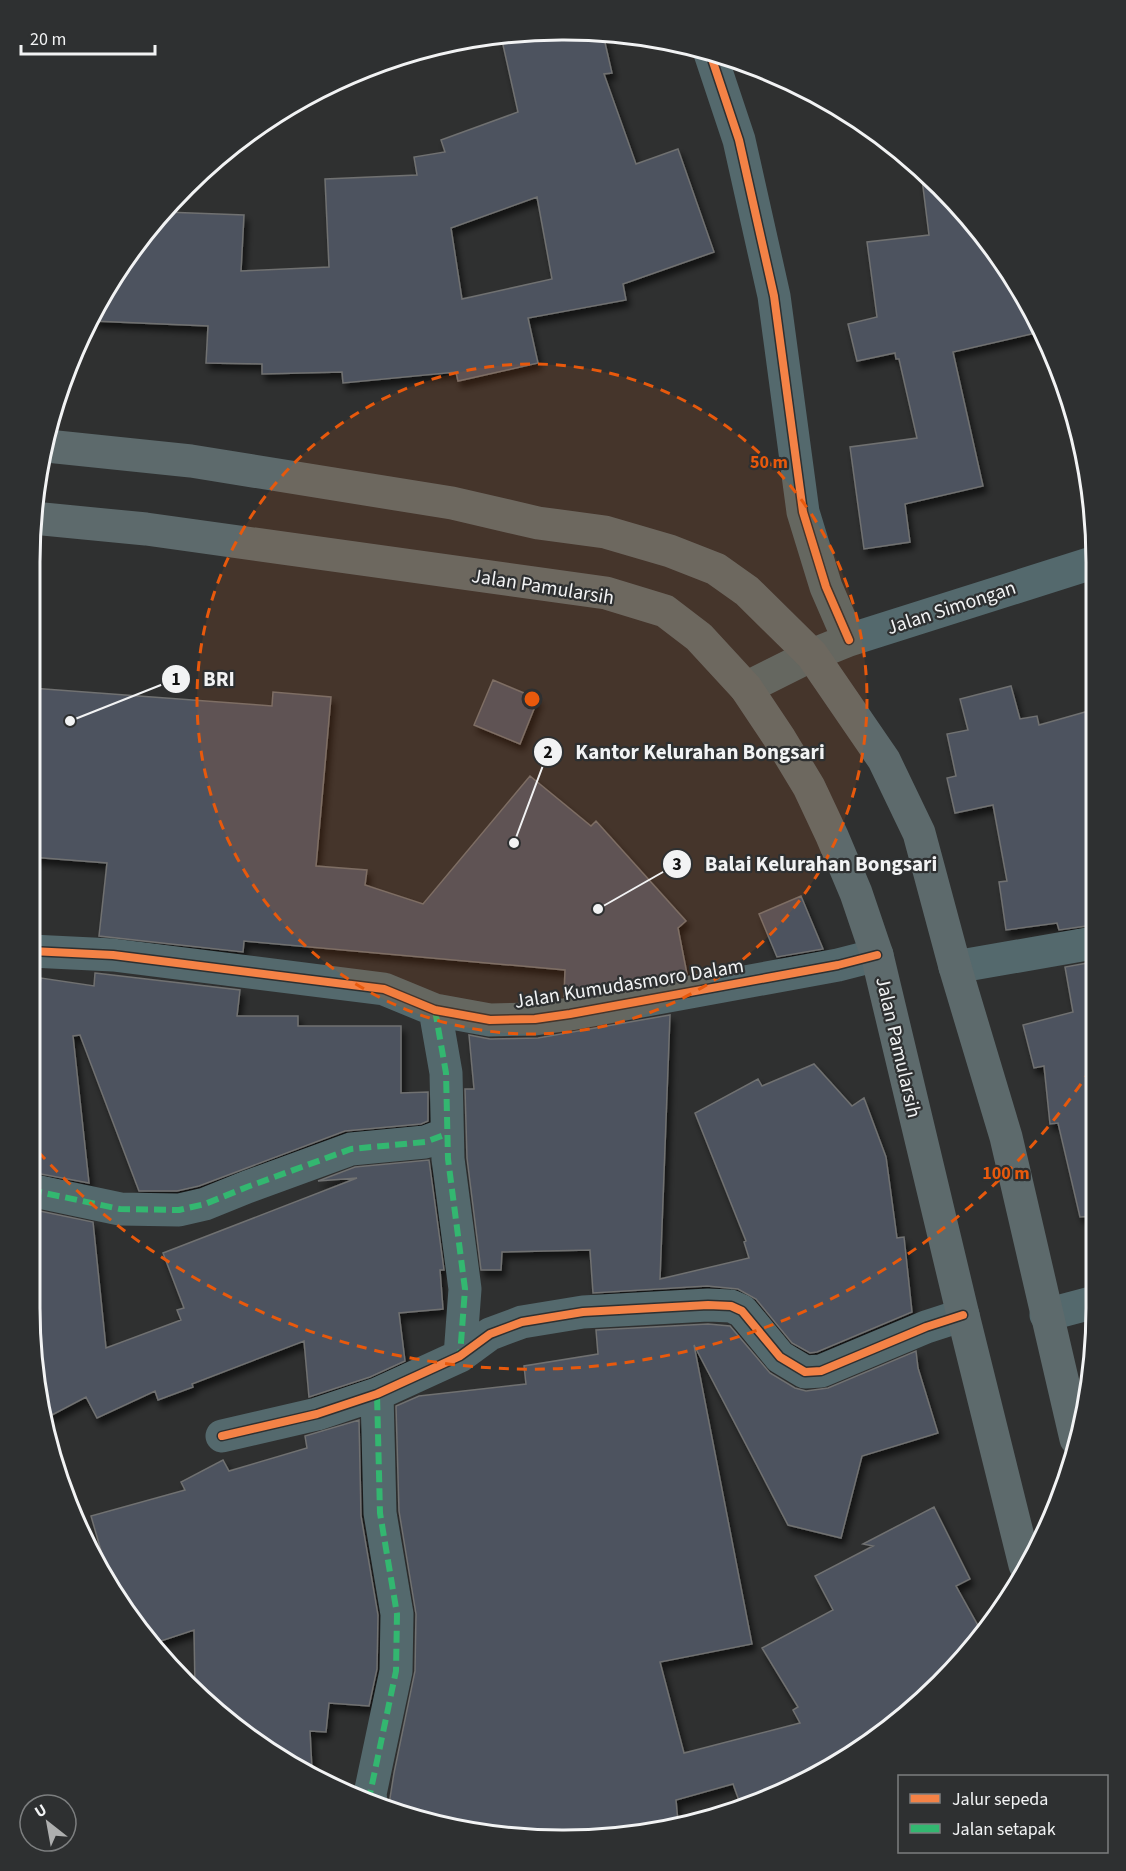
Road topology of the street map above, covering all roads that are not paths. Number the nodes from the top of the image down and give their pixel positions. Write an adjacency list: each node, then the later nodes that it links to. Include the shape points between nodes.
1 (713, 63): 5 (street, via 739,140 774,296 803,512 826,587)
2 (54, 447): 6 (highway, via 190,461 605,532 716,569 747,591)
3 (43, 519): 7 (highway, Jalan Pamularsih, via 606,593 665,611 699,637)
4 (1086, 565): 5 (street, Jalan Simongan)
5 (849, 640): 6 (street, Jalan Simongan)
6 (812, 655): 7 (street, Jalan Simongan); 11 (highway, via 884,760 919,833)
7 (746, 688): 10 (highway, Jalan Pamularsih, via 809,788 855,893)
8 (1086, 944): 11 (street)
9 (40, 951): 12 (street, Jalan Kumudasmoro Dalam, via 113,955 384,990)
10 (877, 955): 12 (street, Jalan Kumudasmoro Dalam, via 535,1019 490,1020); 17 (highway, Jalan Pamularsih)
11 (955, 967): 16 (highway, via 1006,1137)
12 (435, 1010): 13 (street, via 446,1073)
13 (447, 1134): 14 (street, via 425,1142 351,1149 205,1204 179,1210 120,1209); 18 (street, via 465,1289)
14 (40, 1192)
15 (1086, 1304): 16 (street)
16 (1046, 1315): 20 (highway)
17 (963, 1316): 18 (street, via 926,1327 821,1371 805,1372 780,1358 742,1311 708,1305 583,1312 522,1322 490,1334); 22 (highway, Jalan Pamularsih)
18 (460, 1356): 19 (street)
19 (377, 1394): 21 (street, via 317,1414); 23 (street, via 380,1513 397,1625 396,1671)
20 (1072, 1423)
21 (222, 1436)
22 (1023, 1556)
23 (370, 1794)

